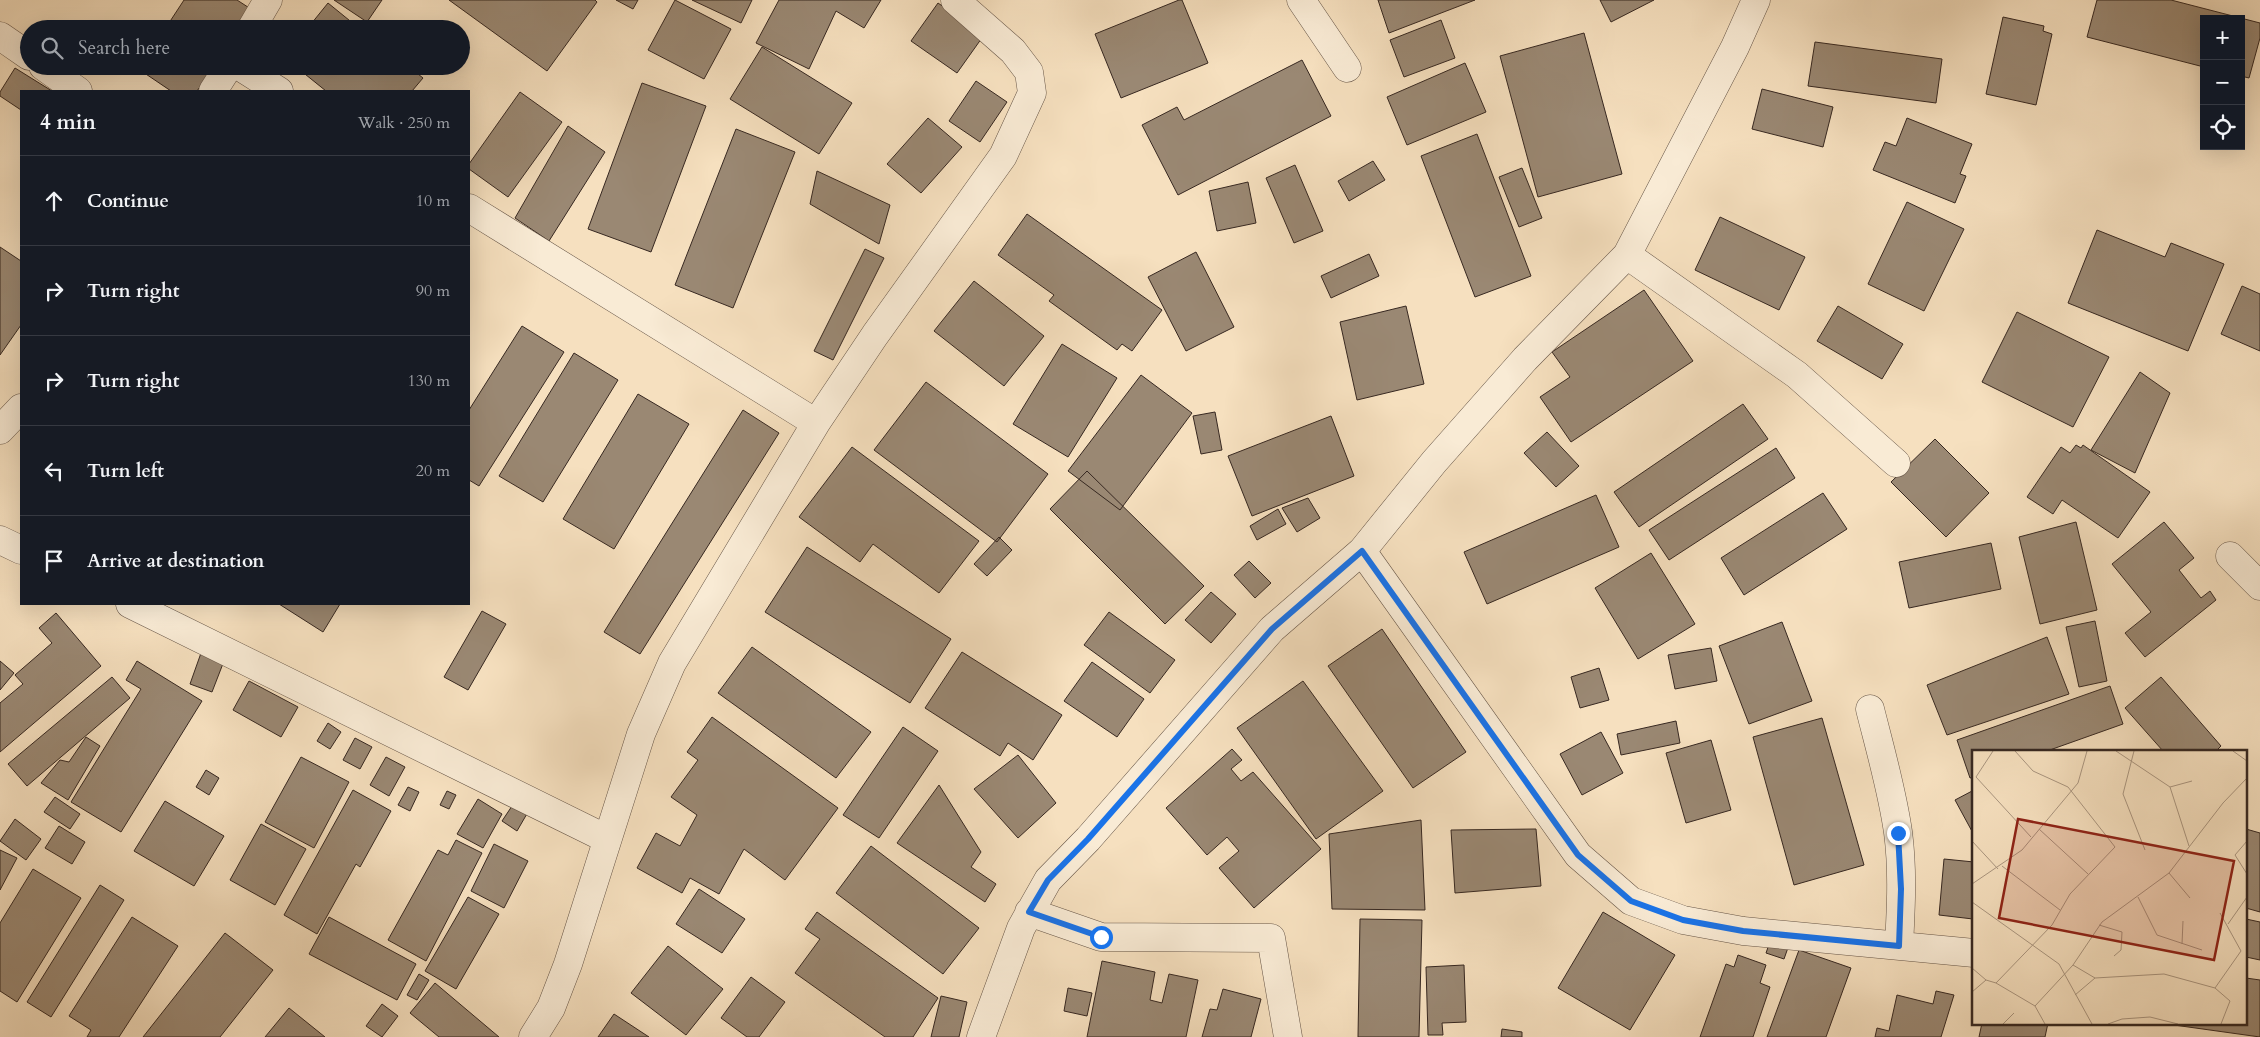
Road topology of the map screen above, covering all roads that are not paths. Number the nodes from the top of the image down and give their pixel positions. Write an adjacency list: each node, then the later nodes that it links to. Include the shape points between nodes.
1 (268, 0): 5 (street)
2 (955, 0): 18 (street, via 1013,51 1029,72 1032,93 1003,156)
3 (1301, 0): 8 (street)
4 (1756, 0): 16 (street)
5 (256, 20)
6 (0, 36): 7 (street)
7 (20, 50)
8 (1347, 68)
9 (56, 75): 12 (street)
10 (223, 75): 13 (street)
11 (253, 75): 14 (street)
12 (77, 90)
13 (214, 90)
14 (277, 90)
15 (470, 209): 18 (street)
16 (1627, 255): 20 (street, via 1797,375); 23 (street, via 1518,367 1434,462)
17 (20, 409): 19 (street)
18 (816, 423): 28 (street, via 672,663 641,734)
19 (0, 430)
20 (1896, 462)
21 (0, 540): 22 (street)
22 (20, 550)
23 (1362, 551): 29 (street, via 1272,629 1088,839 1048,880); 30 (street, via 1578,855 1631,901 1683,920 1743,931)
24 (2230, 556): 25 (street)
25 (2260, 586)
26 (132, 605): 28 (street)
27 (1870, 709): 30 (street, via 1898,833 1901,889)
28 (607, 839): 32 (street, via 568,964 551,1008)
29 (1029, 912): 33 (street); 34 (street, via 1101,937 1271,938)
30 (1899, 946): 31 (street)
31 (1972, 953)
32 (534, 1037)
33 (980, 1037)
34 (1288, 1037)

